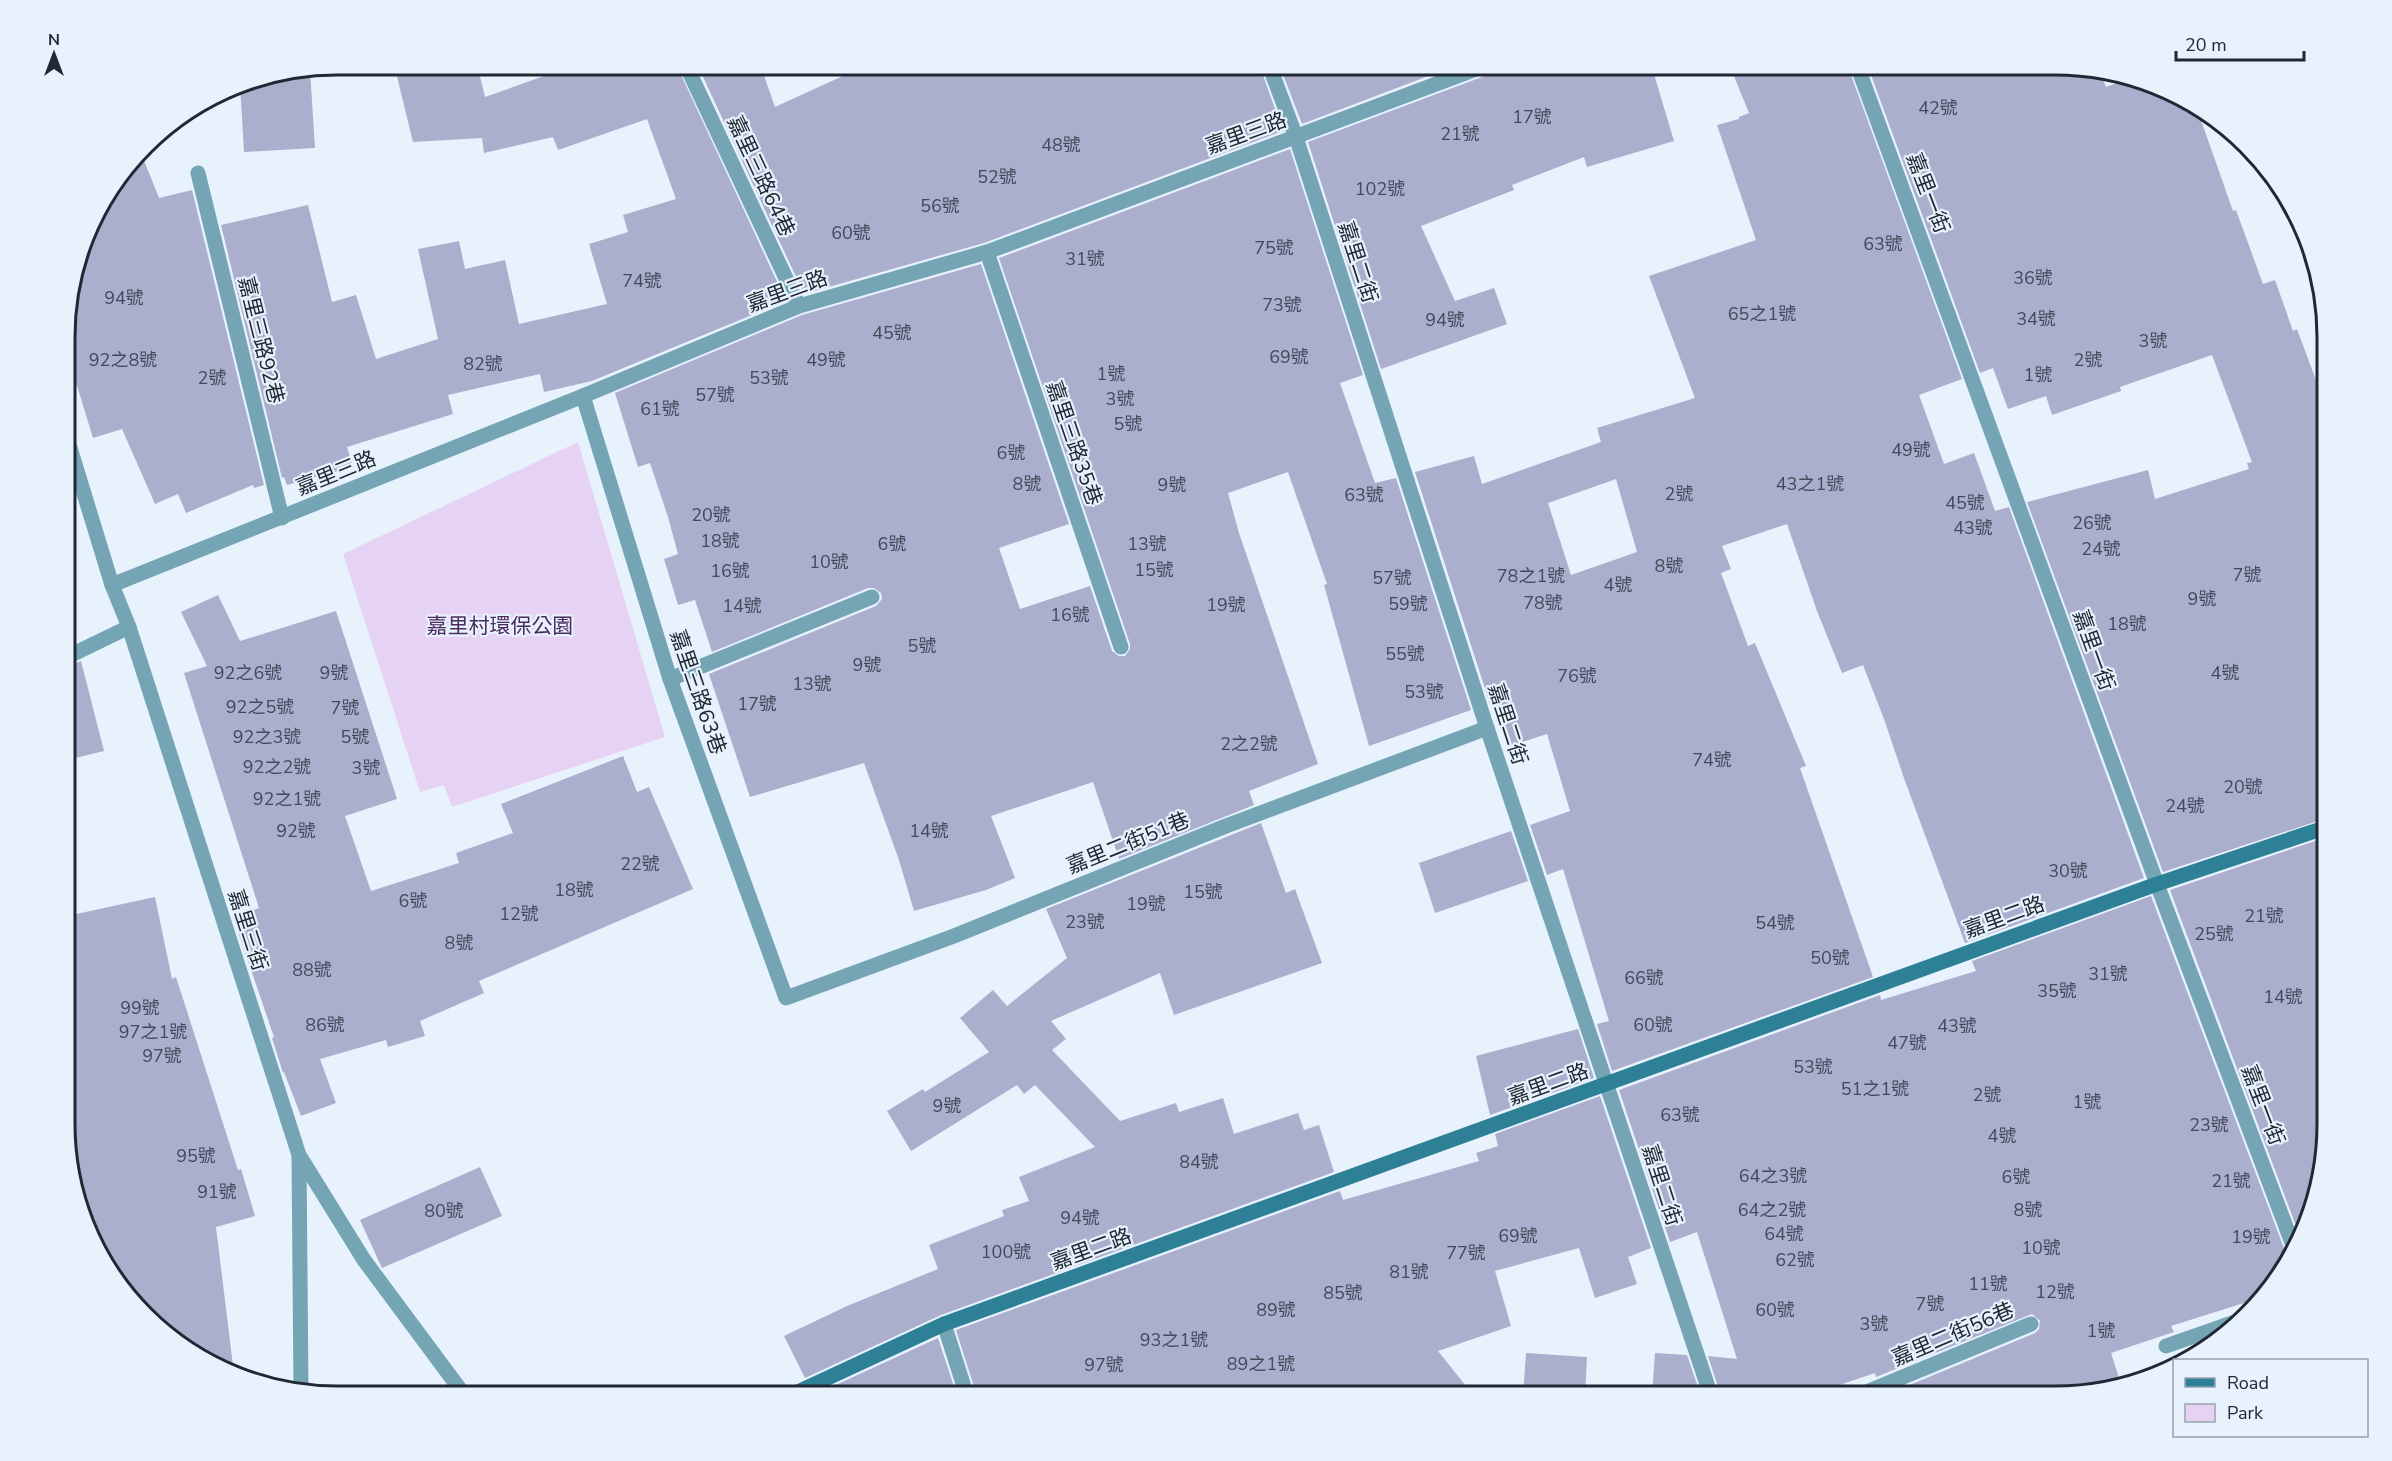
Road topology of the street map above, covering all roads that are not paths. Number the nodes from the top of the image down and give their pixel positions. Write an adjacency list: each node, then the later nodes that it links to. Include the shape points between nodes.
1 (691, 75): 8 (street, 嘉里三路64巷)
2 (1273, 75): 5 (street, 嘉里二街)
3 (1458, 75): 5 (street, 嘉里三路)
4 (1861, 75): 20 (street, 嘉里一街)
5 (1296, 137): 7 (street, 嘉里三路); 18 (street, 嘉里二街)
6 (198, 173): 11 (street, 嘉里三路92巷)
7 (987, 252): 8 (street, 嘉里三路); 15 (street, 嘉里三路35巷)
8 (799, 306): 9 (street, 嘉里三路)
9 (583, 396): 11 (street, 嘉里三路); 17 (street, 嘉里三路63巷)
10 (75, 464): 12 (street, 嘉里三街)
11 (282, 518): 12 (street, 嘉里三路)
12 (112, 585): 14 (street, 嘉里三街)
13 (872, 597): 17 (street)
14 (129, 627): 16 (street); 23 (street, 嘉里三街)
15 (1121, 647)
16 (75, 653)
17 (670, 679): 21 (street, 嘉里三路63巷)
18 (1487, 728): 21 (street, 嘉里二街51巷); 22 (street, 嘉里二街)
19 (2317, 829): 20 (street, 嘉里二路)
20 (2157, 884): 22 (street, 嘉里二路); 24 (street, 嘉里一街)
21 (786, 998)
22 (1607, 1085): 25 (street, 嘉里二路); 33 (street, 嘉里二街)
23 (299, 1155): 29 (street); 30 (street, 嘉里三街, via 364,1260)
24 (2291, 1238)
25 (944, 1324): 31 (street, 嘉里二路); 32 (street)
26 (2031, 1324): 34 (street, 嘉里二街56巷)
27 (2220, 1327): 28 (street)
28 (2166, 1346)
29 (301, 1384)
30 (458, 1386)
31 (811, 1386)
32 (964, 1386)
33 (1708, 1386)
34 (1881, 1386)

